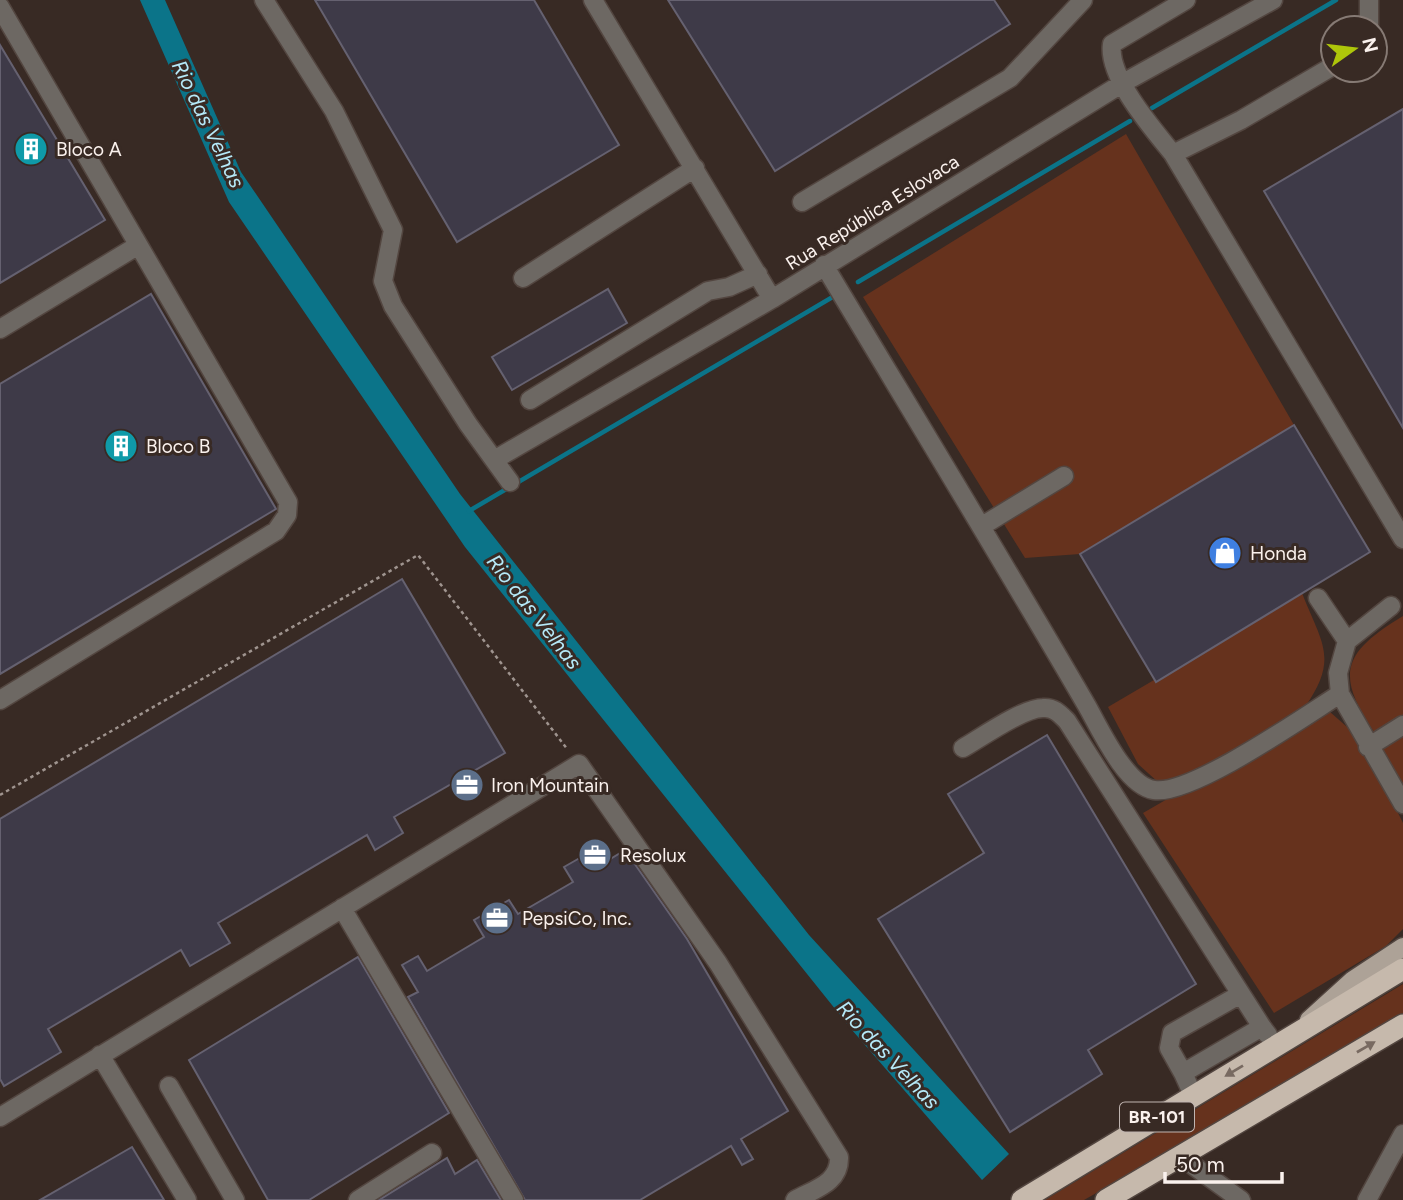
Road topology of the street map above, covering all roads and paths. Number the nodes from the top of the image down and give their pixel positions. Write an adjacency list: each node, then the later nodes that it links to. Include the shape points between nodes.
1 (264, 0): 19 (street, via 334,111 393,230 383,281 393,306)
2 (593, 0): 10 (street)
3 (1083, 0): 11 (street, via 1010,78)
4 (1186, 0): 8 (street, via 1112,44)
5 (1273, 0): 8 (street, Rua República Eslovaca)
6 (0, 7): 12 (street)
7 (1319, 74): 9 (street)
8 (1123, 83): 9 (street); 13 (street, Rua República Eslovaca)
9 (1173, 154): 23 (street)
10 (695, 168): 14 (street); 15 (street)
11 (802, 202)
12 (137, 246): 17 (street); 28 (street, via 288,502 288,515 276,531)
13 (824, 265): 16 (street, Rua República Eslovaca); 22 (street)
14 (758, 274): 16 (street); 18 (street, via 729,287 708,290)
15 (523, 278)
16 (772, 299): 19 (street, Rua República Eslovaca)
17 (0, 329)
18 (530, 400)
19 (494, 460): 21 (street)
20 (1064, 476): 22 (street)
21 (510, 482)
22 (982, 526): 27 (street, via 1109,743 1127,771 1146,789 1189,785)
23 (1403, 539)
24 (1318, 598): 26 (street)
25 (1391, 606): 26 (street)
26 (1347, 641): 27 (street, via 1338,673)
27 (1340, 694): 30 (street)
28 (0, 700)
29 (1403, 725): 30 (street)
30 (1368, 747): 34 (street)
31 (963, 748): 38 (street, via 1030,711 1056,710)
32 (579, 765): 33 (path, via 418,555); 35 (street); 54 (street, via 718,963 839,1157 840,1168 833,1179)
33 (0, 795)
34 (1402, 805)
35 (342, 908): 42 (street); 53 (street)
36 (1403, 947): 41 (main road, via 1353,980)
37 (1403, 969): 41 (highway, BR-101)
38 (1241, 994): 40 (street); 43 (street, via 1172,1033 1169,1048)
39 (1403, 1025): 49 (highway, BR-101, one-way to 39)
40 (1262, 1027): 41 (street); 43 (street)
41 (1285, 1041): 45 (highway, BR-101, one-way to 45)
42 (100, 1055): 46 (street); 50 (street)
43 (1183, 1073): 45 (street)
44 (169, 1086): 51 (street)
45 (1193, 1095): 55 (highway, BR-101)
46 (0, 1117)
47 (1403, 1134): 58 (street)
48 (432, 1153): 52 (street)
49 (1180, 1156): 56 (highway, BR-101); 57 (street)
50 (187, 1200)
51 (235, 1200)
52 (358, 1200)
53 (514, 1200)
54 (795, 1200)
55 (1022, 1200)
56 (1106, 1200)
57 (1241, 1200)
58 (1367, 1200)

